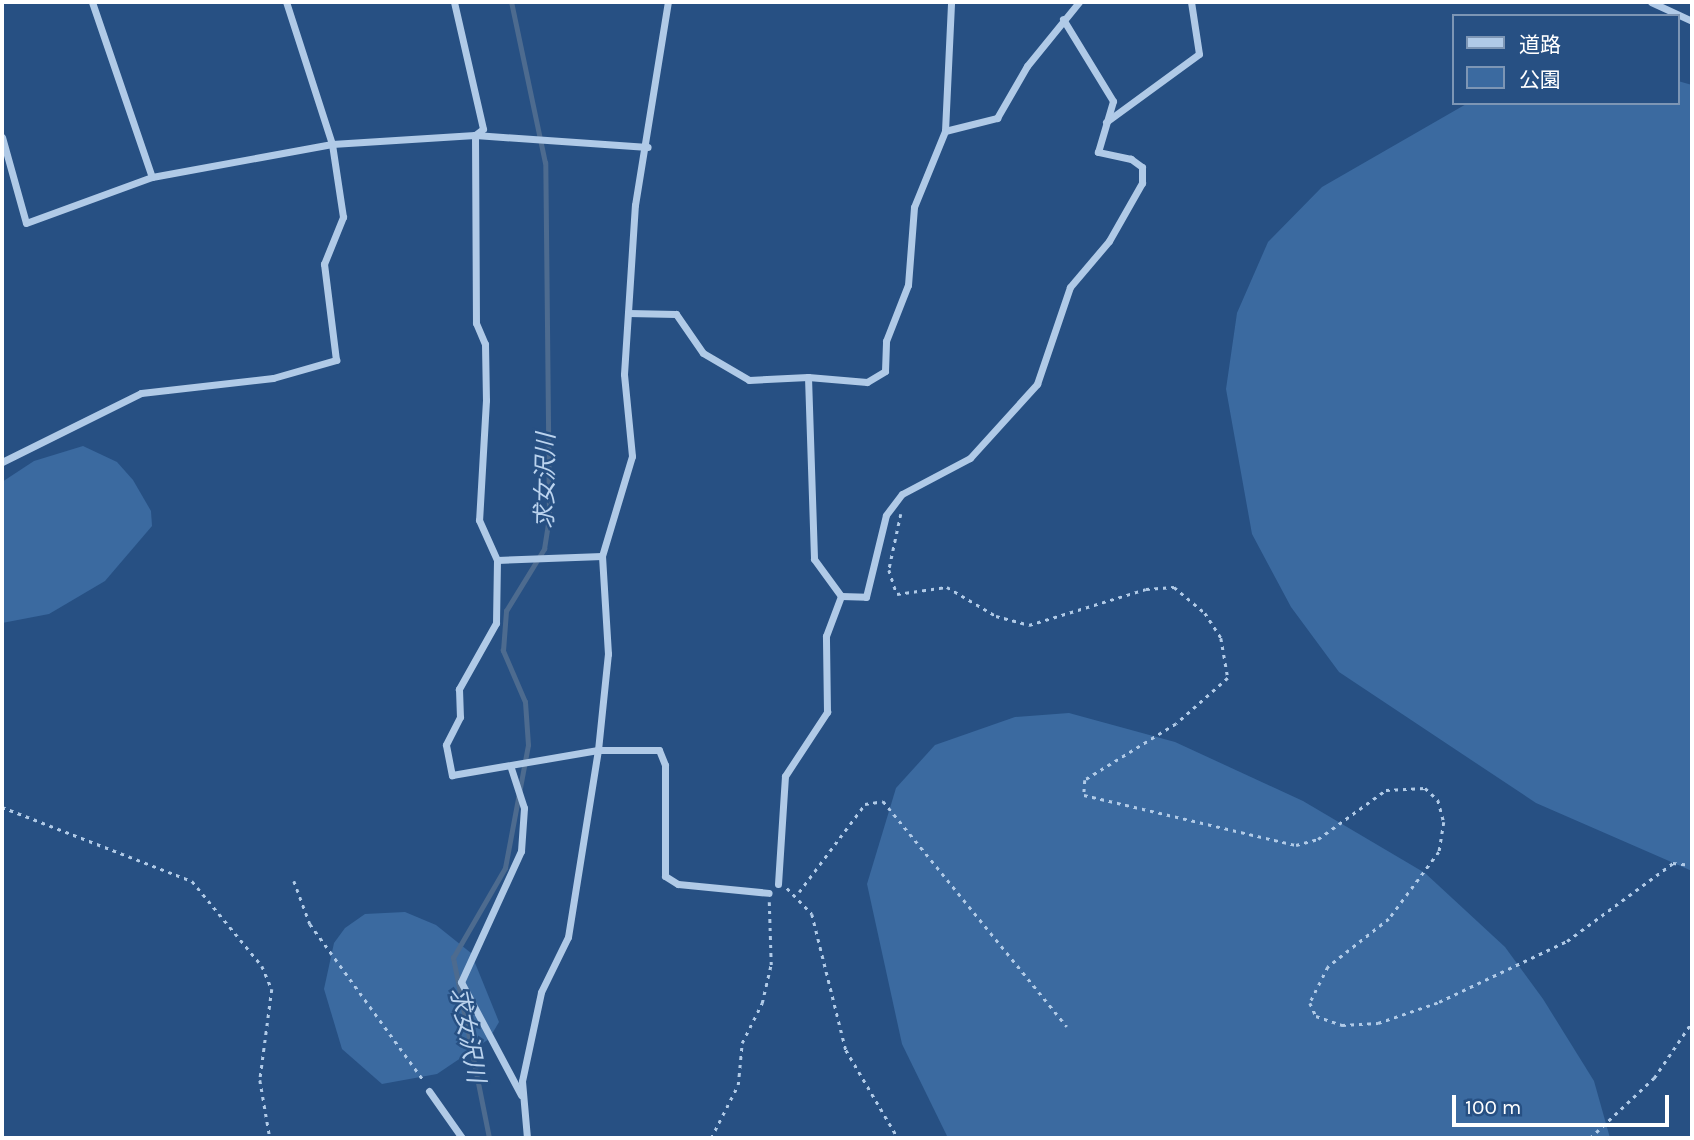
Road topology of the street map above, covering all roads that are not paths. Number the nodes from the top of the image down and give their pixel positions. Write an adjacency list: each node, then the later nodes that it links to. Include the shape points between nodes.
1 (92, 2): 18 (street)
2 (286, 2): 16 (street)
3 (454, 2): 14 (street, via 483,130)
4 (668, 2): 17 (street)
5 (951, 2): 13 (street)
6 (1079, 2): 9 (street)
7 (1191, 2): 12 (street, via 1199,54)
8 (1651, 2): 10 (street)
9 (1069, 5): 11 (street)
10 (1677, 14)
11 (1063, 19): 12 (street, via 1113,101); 13 (street, via 997,118)
12 (1106, 122): 24 (street, via 1098,152 1131,159 1142,167 1142,183 1109,242 1070,287 1037,384 970,458 902,494 886,515 866,597)
13 (946, 131): 20 (street, via 914,206 908,285 886,341 885,371 867,382)
14 (475, 135): 16 (street); 17 (street); 23 (street, via 476,323 485,344 486,400 476,475 479,520)
15 (2, 137): 18 (street, via 26,223)
16 (332, 144): 18 (street); 21 (street, via 343,217 324,264 335,360 273,378 141,393)
17 (648, 147): 19 (street, via 635,205)
18 (152, 177)
19 (628, 313): 20 (street, via 676,314 702,353 749,380); 22 (street, via 624,374 632,456)
20 (808, 377): 24 (street, via 814,559)
21 (2, 462)
22 (602, 556): 23 (street); 25 (street, via 608,654)
23 (497, 560): 26 (street, via 496,623 459,689 460,717 446,761 452,775)
24 (841, 596): 27 (street, via 826,636 827,712 785,776)
25 (598, 750): 26 (street); 28 (street, via 659,750 665,765 665,876 678,884); 30 (street, via 568,937 541,992)
26 (511, 768): 30 (street, via 524,808 521,851 473,944 461,982)
27 (778, 884)
28 (769, 893)
29 (429, 1091): 31 (street)
30 (521, 1095): 32 (street)
31 (462, 1138)
32 (527, 1138)

